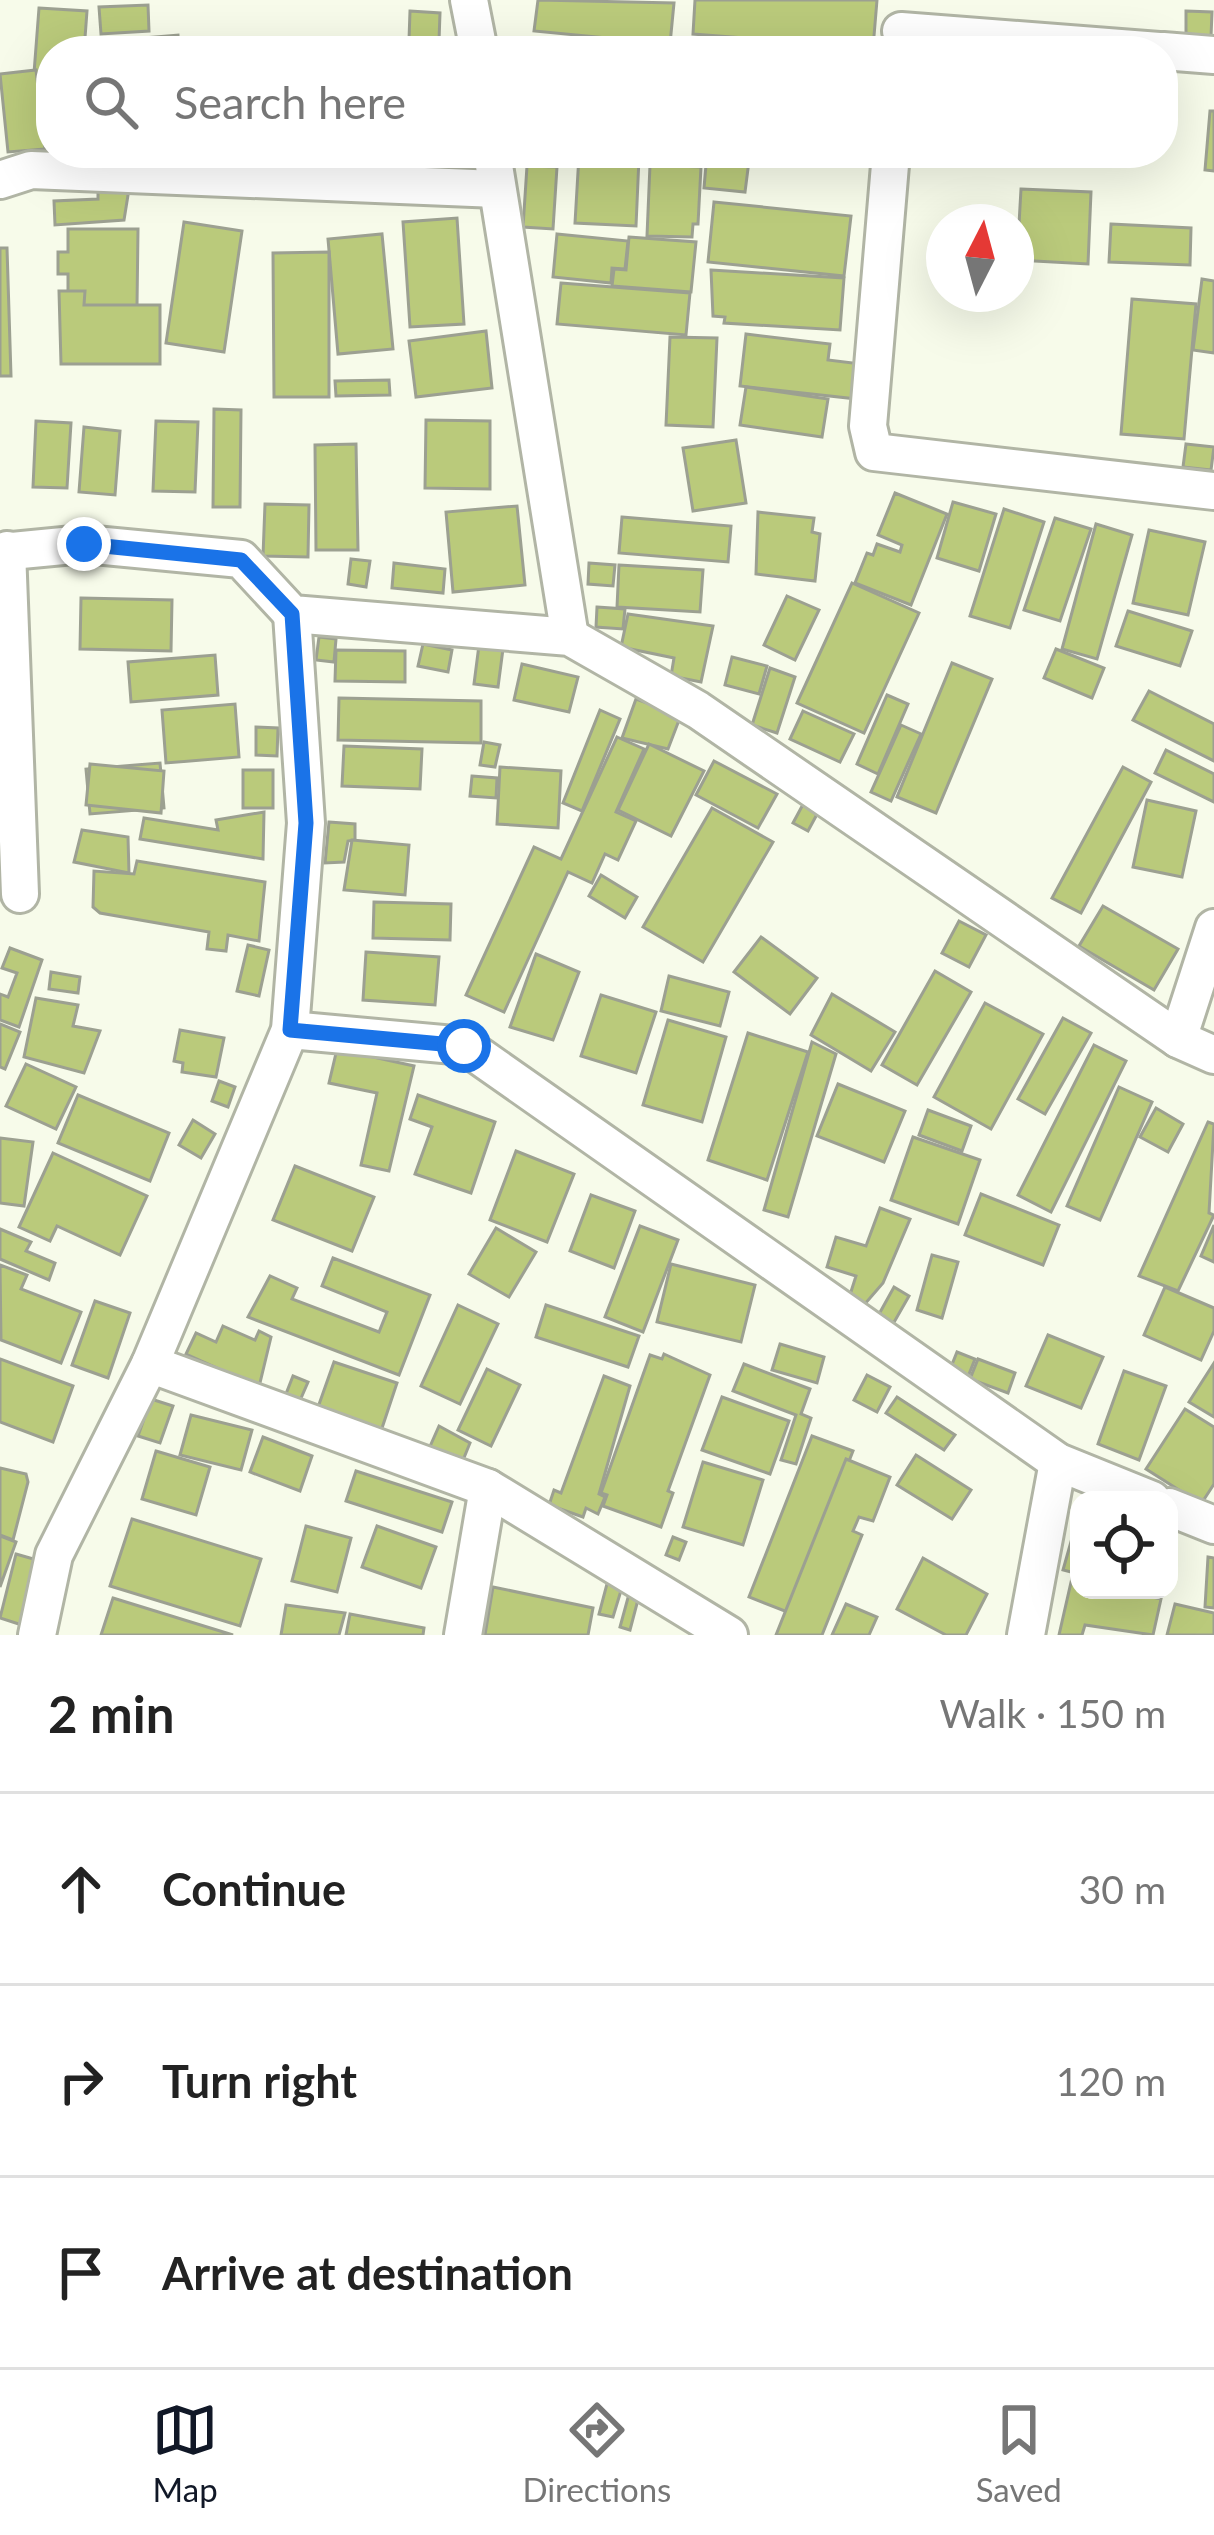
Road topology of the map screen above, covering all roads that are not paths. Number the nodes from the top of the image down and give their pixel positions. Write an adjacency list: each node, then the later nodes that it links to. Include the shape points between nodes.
1 (469, 0): 3 (street)
2 (900, 27): 4 (street)
3 (476, 36)
4 (998, 36)
5 (1178, 53): 6 (street)
6 (1214, 56)
7 (890, 168): 10 (street, via 868,426 874,452)
8 (494, 171): 9 (street, via 31,170); 13 (street)
9 (0, 180)
10 (1214, 490)
11 (4, 551): 12 (street, via 84,544 241,560); 14 (street)
12 (292, 614): 13 (street); 16 (street, via 306,823)
13 (570, 638): 17 (street, via 698,710)
14 (20, 894)
15 (1214, 928): 17 (street)
16 (290, 1030): 19 (street); 20 (street, via 464,1046)
17 (1178, 1039): 18 (street)
18 (1214, 1054)
19 (150, 1364): 21 (street); 25 (street, via 54,1555)
20 (1058, 1462): 22 (street); 28 (street)
21 (488, 1488): 26 (street); 27 (street)
22 (1130, 1491)
23 (1178, 1511): 24 (street)
24 (1214, 1525)
25 (37, 1635)
26 (463, 1635)
27 (729, 1635)
28 (1026, 1635)

